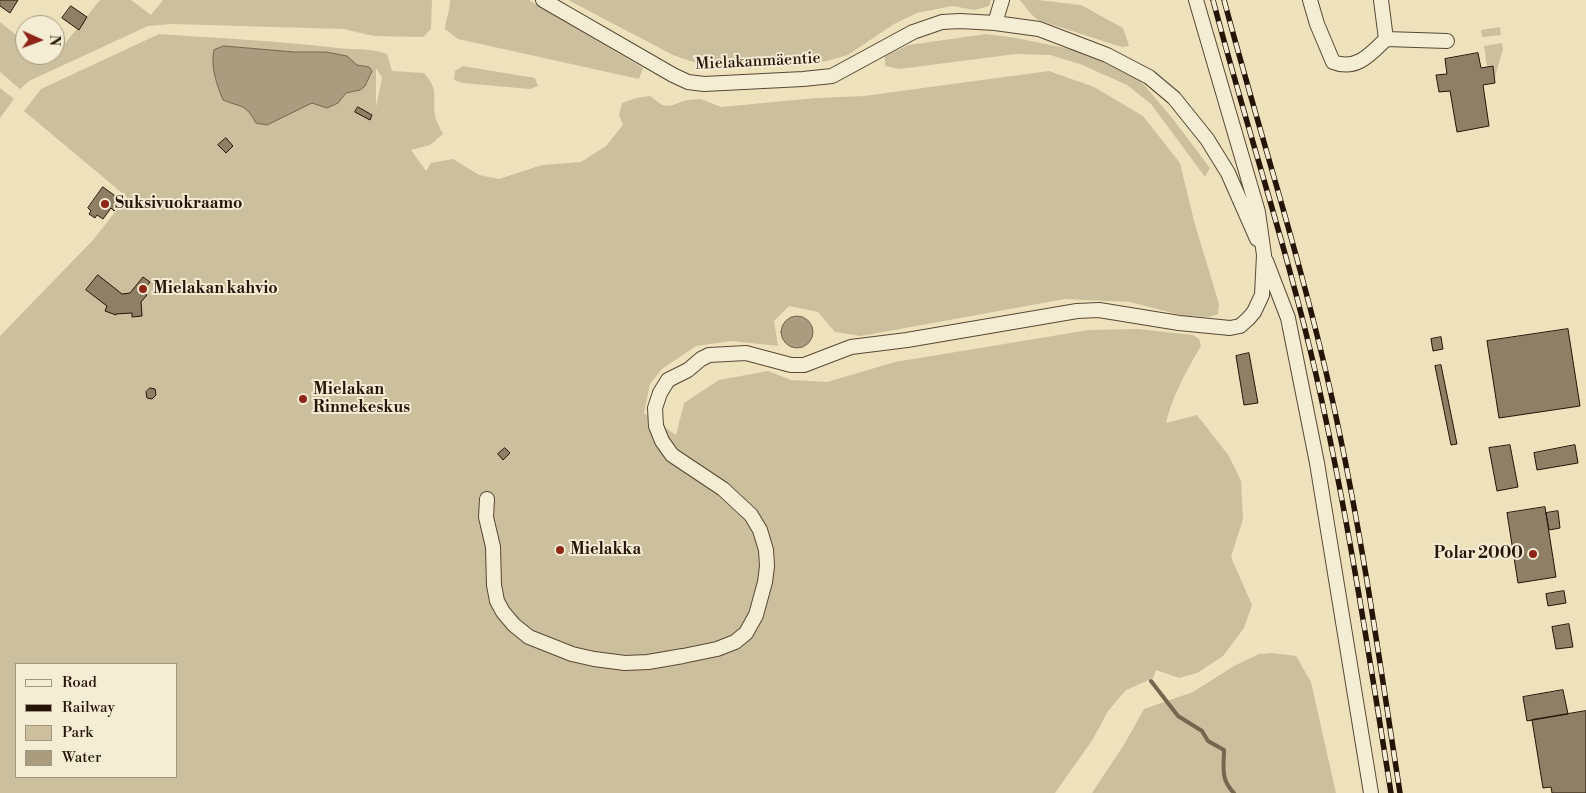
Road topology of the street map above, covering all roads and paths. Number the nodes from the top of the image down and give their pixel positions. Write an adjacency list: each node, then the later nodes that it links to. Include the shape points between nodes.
1 (543, 0): 6 (street, Mielakanmäentie, via 673,75 688,82 704,84 832,76 913,32 942,22)
2 (1002, 0): 6 (street)
3 (1196, 0): 9 (street, via 1258,212)
4 (1310, 0): 7 (street, via 1333,62 1341,65 1356,63 1367,58)
5 (1381, 0): 7 (street)
6 (995, 23): 9 (street, Mielakanmäentie, via 1040,29 1107,55 1149,77 1168,93 1207,139 1228,173)
7 (1386, 40): 8 (street)
8 (1447, 41)
9 (1264, 255): 10 (street, via 1262,295 1254,312 1240,326 1179,323 1099,310 1077,311 851,347 804,364 791,365 746,354 709,355 668,380 655,408 656,426 662,441 672,454 723,489 751,515 766,550 765,582 756,615 746,633 735,642 716,649 648,662 625,663 572,654 529,637 503,612 497,601 493,547 486,517); 11 (street, via 1288,318 1300,376)
10 (487, 499)
11 (1371, 793)

